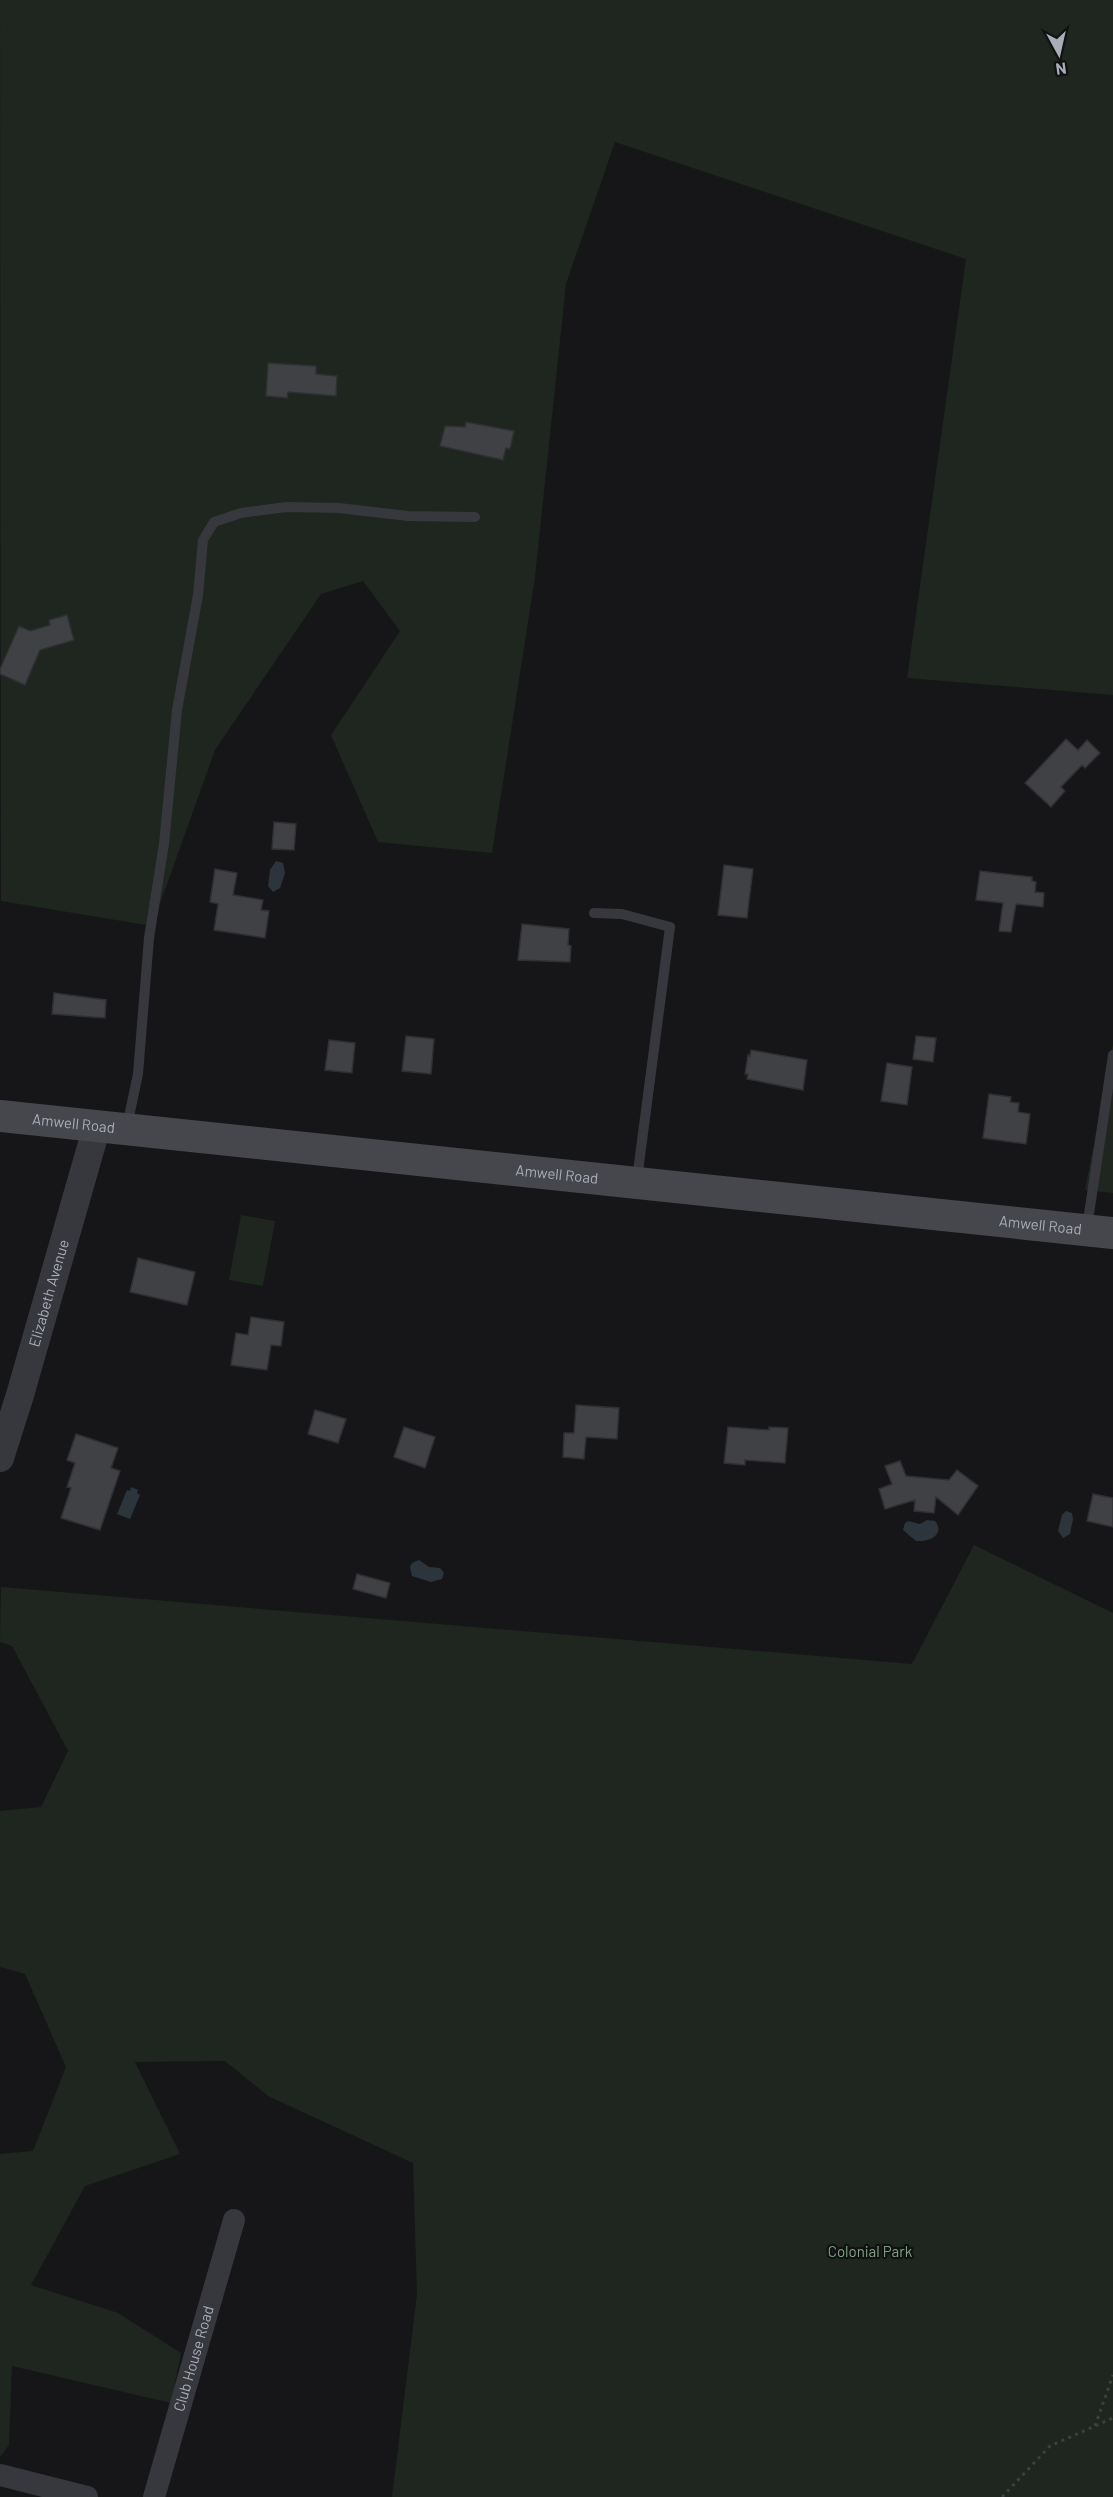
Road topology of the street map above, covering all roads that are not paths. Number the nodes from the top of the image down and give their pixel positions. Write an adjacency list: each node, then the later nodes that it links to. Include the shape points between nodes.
1 (475, 517): 5 (lane, via 286,507 241,513 214,522 203,540 149,938 138,1074)
2 (594, 913): 6 (lane, via 622,914 670,927)
3 (1113, 1055): 7 (lane)
4 (0, 1116): 5 (main road, Amwell Road)
5 (111, 1127): 6 (main road, Amwell Road); 8 (street, Elizabeth Avenue)
6 (637, 1182): 7 (main road, Amwell Road)
7 (1100, 1232)
8 (0, 1458)
9 (234, 2220): 12 (street, Club House Road)
10 (0, 2475): 11 (street)
11 (87, 2497)
12 (154, 2497)

